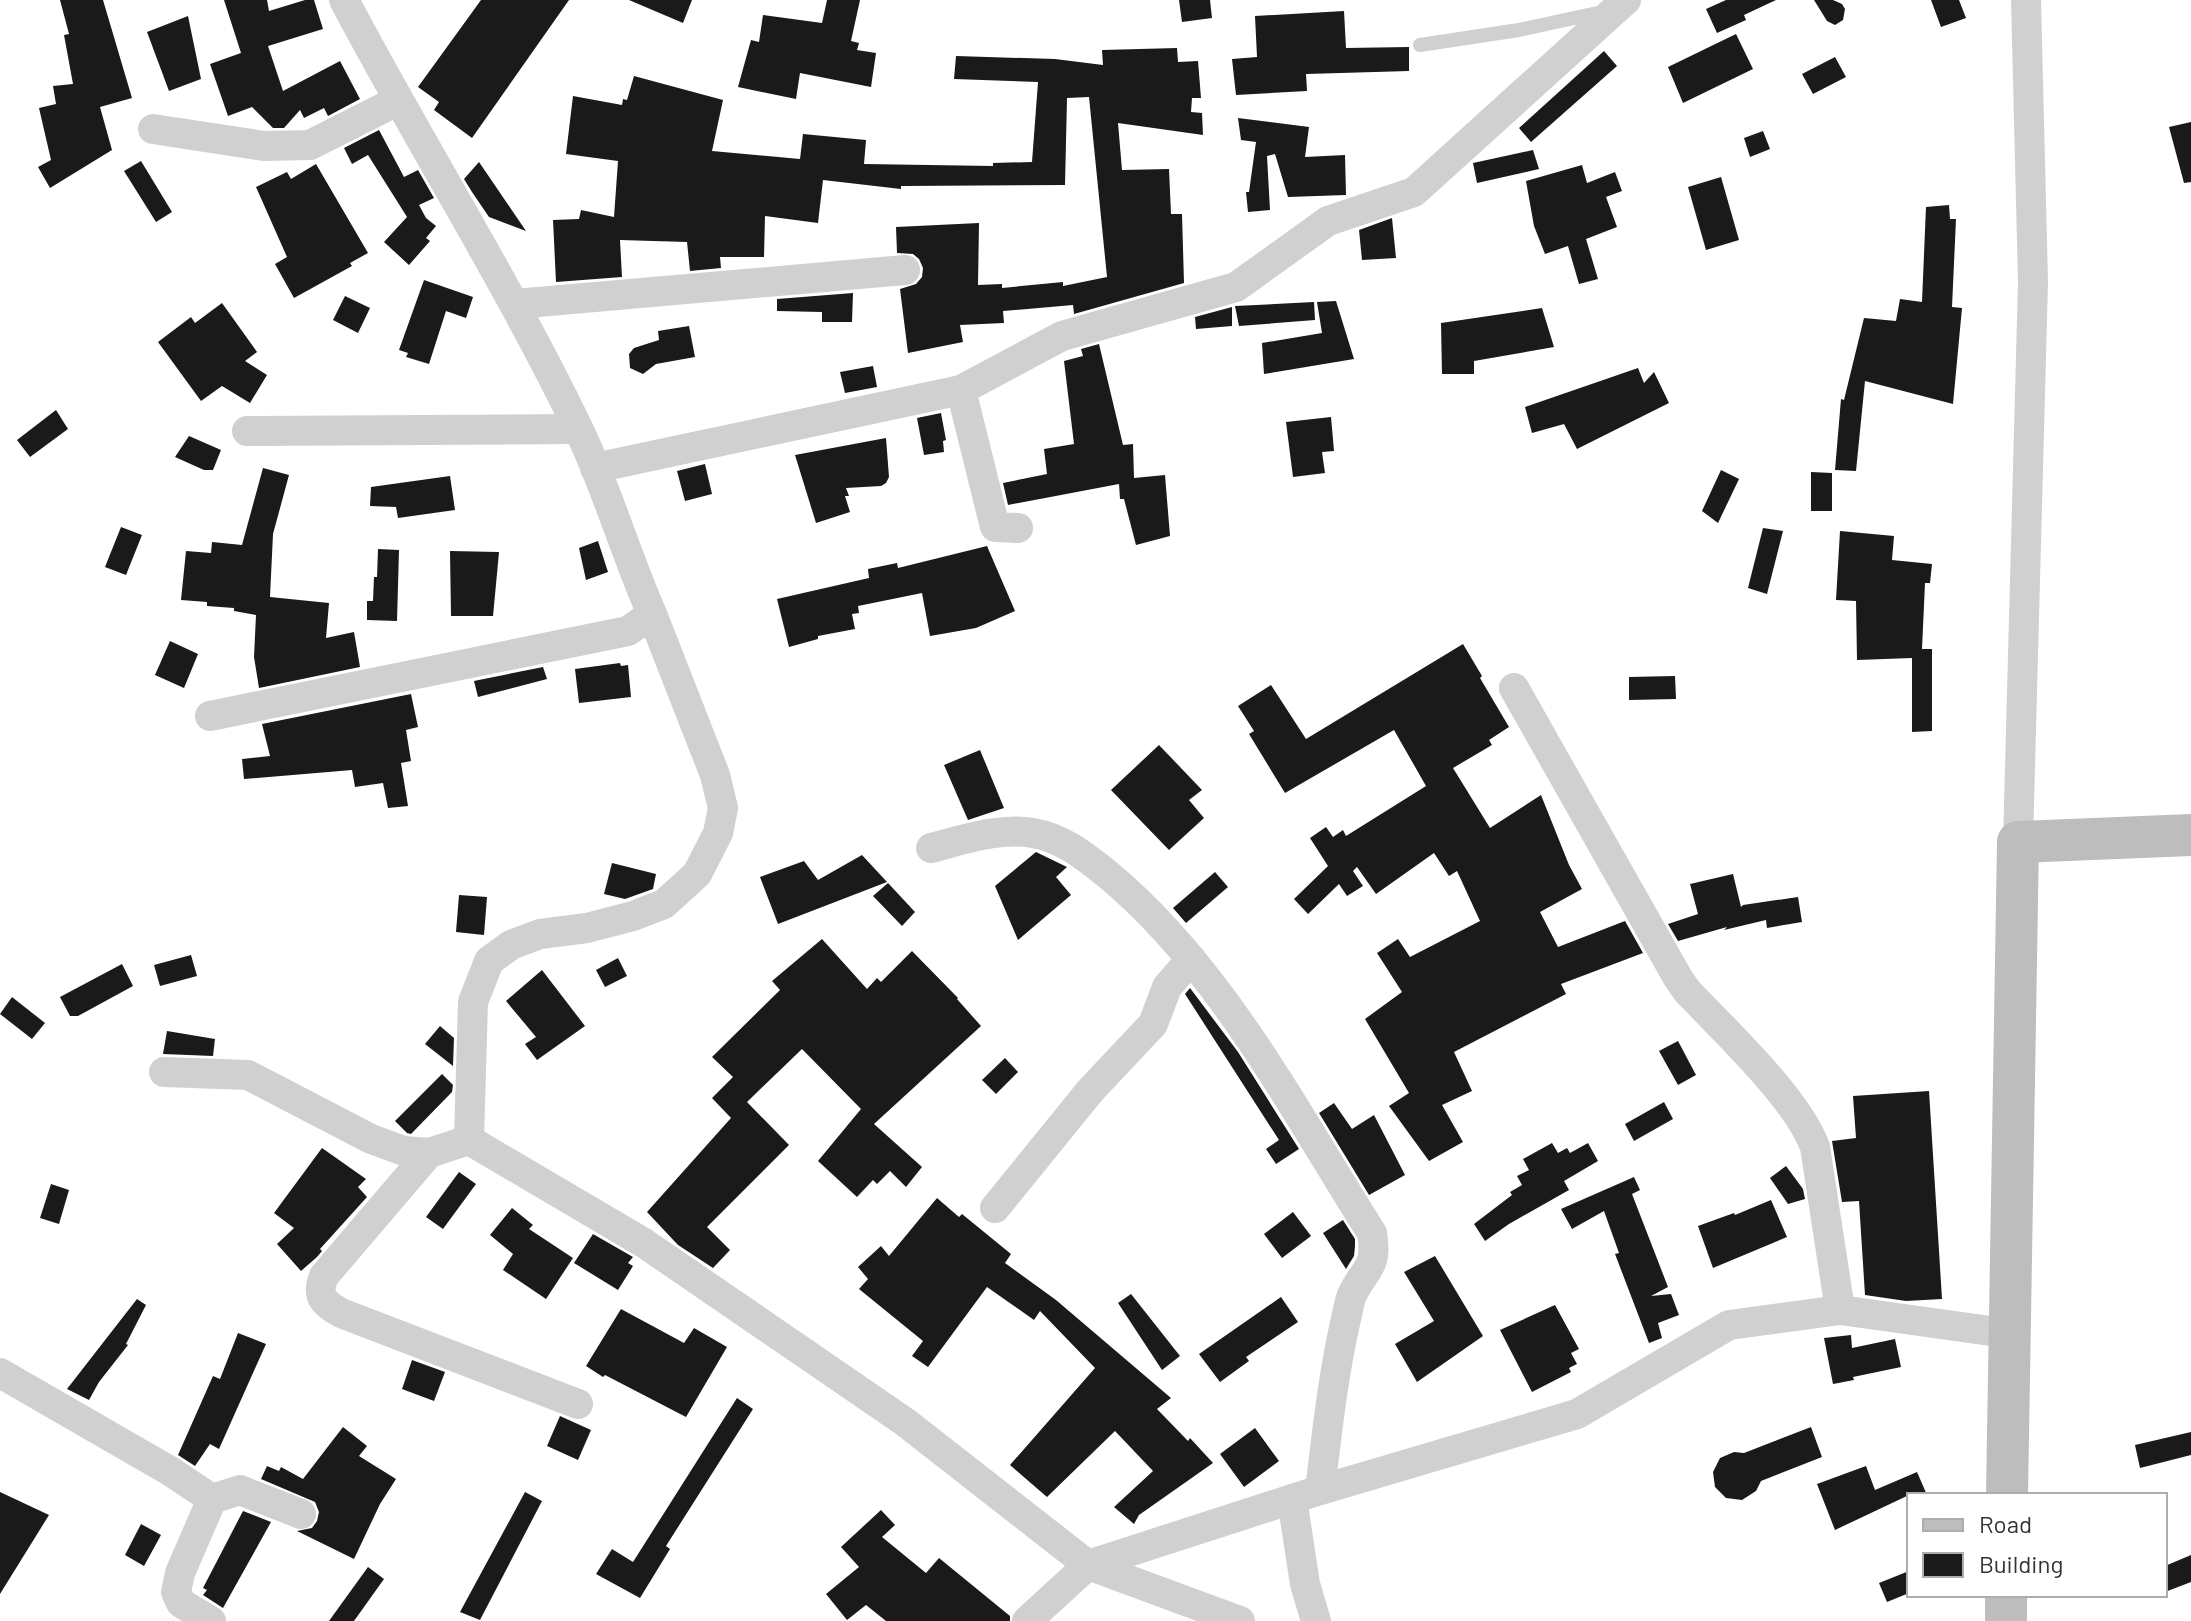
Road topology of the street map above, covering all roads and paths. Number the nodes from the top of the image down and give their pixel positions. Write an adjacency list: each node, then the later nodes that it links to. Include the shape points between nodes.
1 (344, 0): 5 (street)
2 (2026, 0): 18 (street, via 2033,282)
3 (1622, 4): 4 (lane, via 1519,30); 9 (street, via 1414,192 1328,221 1236,287 1062,336)
4 (1420, 45)
5 (397, 101): 6 (street, via 310,145 264,146); 8 (street)
6 (153, 129)
7 (905, 270): 8 (street)
8 (515, 304): 10 (street)
9 (961, 390): 12 (street); 13 (street, via 995,527)
10 (578, 429): 11 (street); 12 (street)
11 (247, 431)
12 (595, 468): 14 (street)
13 (1018, 528)
14 (652, 614): 16 (street, via 628,631); 22 (street, via 715,775 723,808 718,833 697,874 664,904 587,928 540,934 489,961 473,1002)
15 (1514, 688): 25 (street, via 1678,978 1807,1129 1815,1147)
16 (210, 716)
17 (2191, 835): 18 (street)
18 (2018, 842): 26 (street)
19 (931, 848): 20 (street, via 993,834 1032,832 1072,846 1131,894)
20 (1191, 959): 24 (street, via 1167,987 1153,1024 1090,1091); 30 (street, via 1233,1013 1372,1233 1375,1253 1352,1295 1328,1420)
21 (164, 1072): 23 (street, via 248,1075 371,1139)
22 (469, 1140): 23 (street); 33 (street, via 644,1243 905,1422)
23 (429, 1153): 28 (street, via 324,1276 320,1296 341,1313)
24 (995, 1208)
25 (1840, 1310): 26 (street); 30 (street, via 1729,1325 1577,1414)
26 (2012, 1334): 29 (street)
27 (0, 1373): 31 (street)
28 (578, 1404)
29 (2007, 1493)
30 (1306, 1494): 33 (street); 38 (street, via 1305,1584)
31 (212, 1499): 32 (street, via 240,1490); 35 (street, via 176,1592 181,1603)
32 (301, 1514)
33 (1088, 1565): 36 (street); 37 (street)
34 (2006, 1597): 39 (street)
35 (211, 1621)
36 (1027, 1621)
37 (1240, 1621)
38 (1316, 1621)
39 (2006, 1621)

